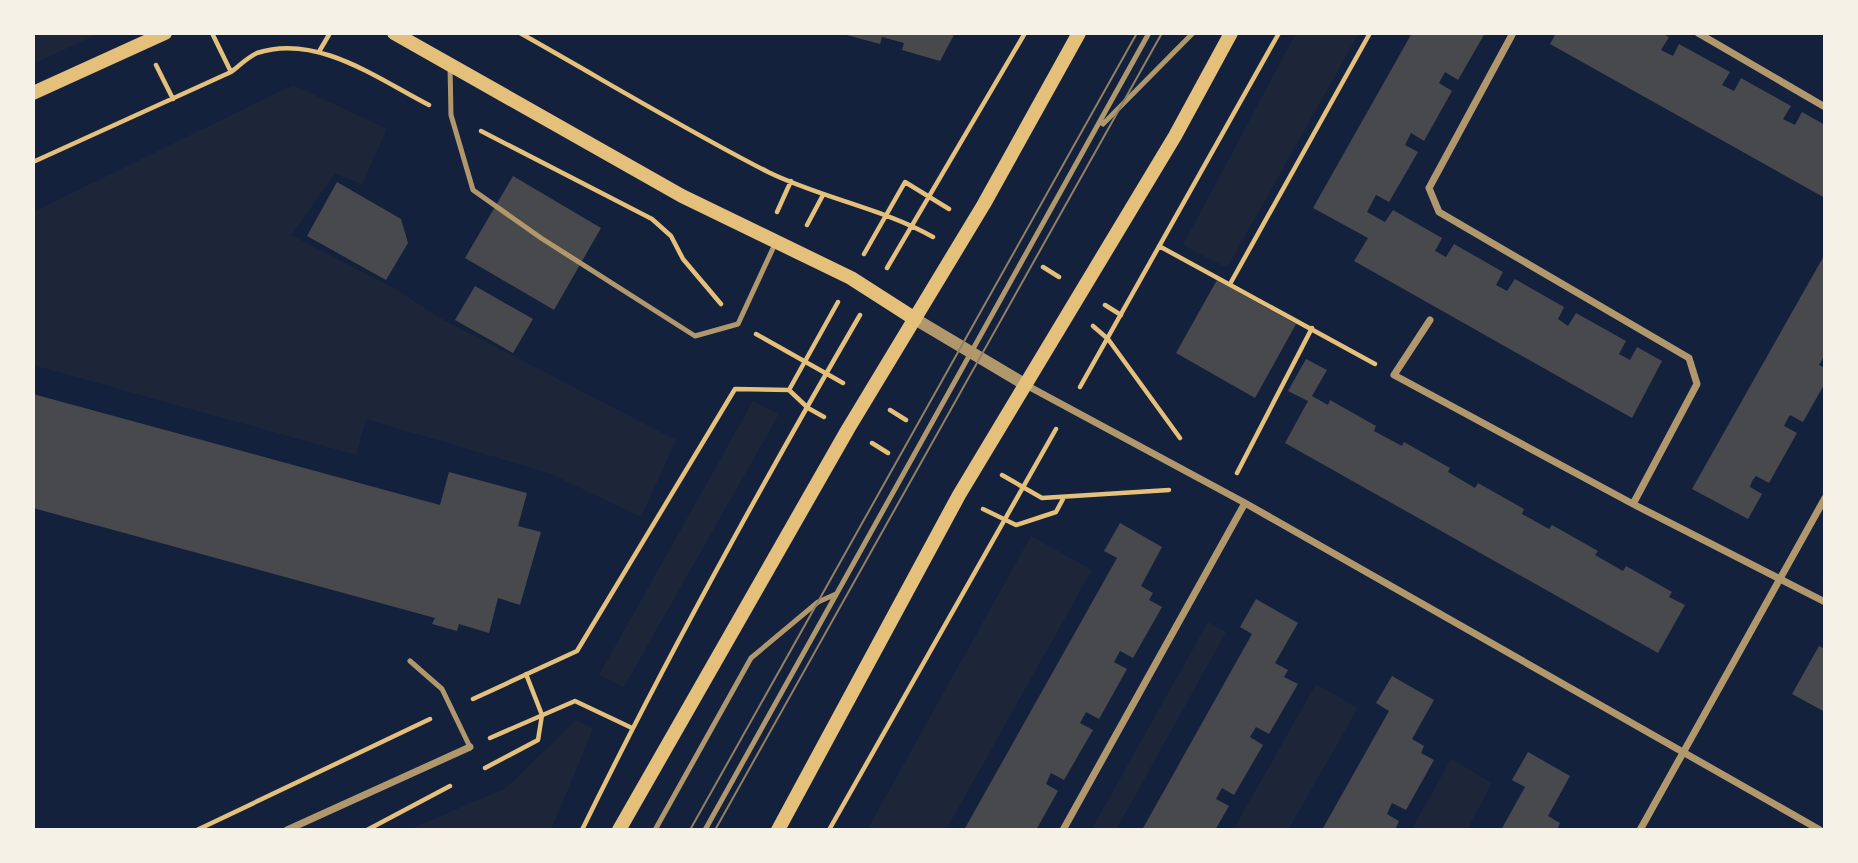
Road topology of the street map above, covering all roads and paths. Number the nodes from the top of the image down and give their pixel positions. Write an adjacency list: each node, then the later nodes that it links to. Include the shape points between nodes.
1 (165, 33): 18 (main road)
2 (212, 33): 17 (path)
3 (330, 33): 15 (path)
4 (394, 33): 16 (main road)
5 (520, 33): 24 (path, via 769,172)
6 (1025, 33): 23 (path)
7 (1079, 33): 28 (main road)
8 (1149, 33): 21 (lane)
9 (1193, 33): 21 (lane)
10 (1231, 33): 35 (main road)
11 (1279, 33): 26 (path)
12 (1370, 33): 27 (path)
13 (1513, 33): 45 (street, via 1429,188 1439,212 1689,358 1697,384)
14 (1698, 33): 19 (street)
15 (320, 50): 17 (path, via 289,48 256,54); 20 (path)
16 (450, 63): 20 (lane); 25 (main road, via 682,196)
17 (231, 72): 22 (path)
18 (33, 93)
19 (1825, 107)
20 (451, 115): 30 (path, via 652,219 671,236 683,259); 30 (lane, via 473,190 695,336)
21 (1098, 128): 32 (lane)
22 (33, 162)
23 (928, 196)
24 (885, 218)
25 (777, 240): 28 (main road); 30 (lane)
26 (1159, 246): 27 (path); 38 (path)
27 (1230, 284): 31 (path)
28 (915, 318): 32 (street); 58 (main road)
29 (1430, 320): 34 (street)
30 (738, 324): 33 (path)
31 (1312, 328): 34 (path); 41 (path)
32 (970, 353): 35 (street); 48 (lane)
33 (804, 361)
34 (1394, 374): 45 (street)
35 (1026, 385): 38 (street); 61 (main road, via 960,495)
36 (789, 390): 51 (path, via 735,389 577,651)
37 (808, 408): 52 (path)
38 (1068, 408): 39 (path); 40 (street)
39 (1024, 487): 43 (path, via 1042,498); 46 (path)
40 (1215, 487): 41 (street); 43 (path)
41 (1227, 493): 44 (street)
42 (1825, 498): 47 (street)
43 (1063, 499): 46 (path, via 1056,512 1016,525)
44 (1245, 503): 54 (street); 63 (street)
45 (1633, 505): 47 (street)
46 (1005, 521): 62 (path)
47 (1779, 579): 49 (street); 54 (street)
48 (835, 594): 59 (lane, via 818,602 751,658); 60 (lane)
49 (1825, 602)
50 (410, 661): 51 (lane, via 442,689)
51 (452, 709): 53 (lane); 55 (path)
52 (632, 728): 53 (path, via 576,701); 57 (path)
53 (470, 747): 56 (street)
54 (1683, 752): 64 (street); 65 (street)
55 (197, 830)
56 (287, 830)
57 (582, 830)
58 (619, 830)
59 (655, 830)
60 (705, 830)
61 (778, 830)
62 (829, 830)
63 (1062, 830)
64 (1640, 830)
65 (1820, 830)

